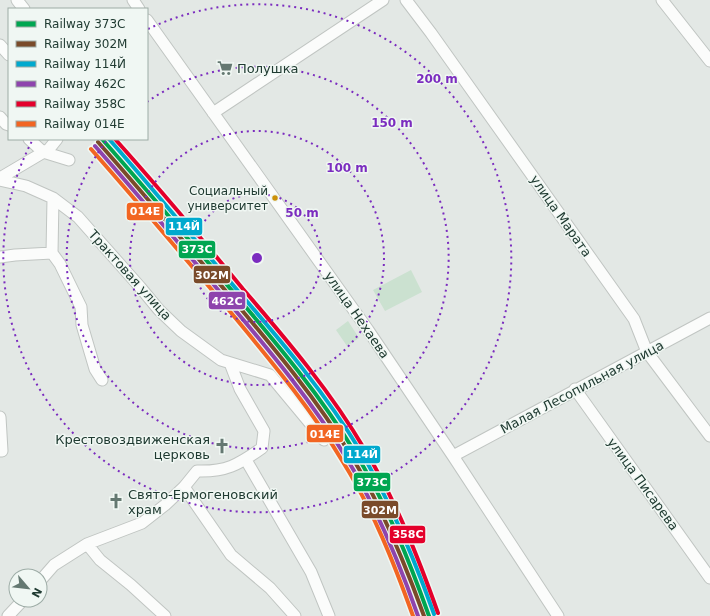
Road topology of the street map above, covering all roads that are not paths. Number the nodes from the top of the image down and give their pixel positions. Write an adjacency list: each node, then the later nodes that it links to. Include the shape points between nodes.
1 (17, 0): 5 (street)
2 (383, 0): 10 (street)
3 (406, 0): 22 (street, улица Марата, via 634,319)
4 (662, 0): 9 (street)
5 (23, 8)
6 (148, 21): 10 (street, улица Нехаева)
7 (0, 45): 8 (street)
8 (8, 54)
9 (710, 60)
10 (213, 113): 30 (street, улица Нехаева, via 368,330)
11 (0, 117): 12 (street)
12 (8, 125)
13 (30, 140): 15 (street)
14 (55, 140): 15 (street)
15 (43, 152): 16 (street); 17 (street)
16 (69, 160)
17 (0, 179): 18 (street, Трактовая улица, via 26,186)
18 (53, 198): 19 (street); 23 (street, Трактовая улица, via 78,217 159,310 220,360)
19 (52, 253): 20 (street); 24 (street, via 81,307 82,325 95,369)
20 (0, 257)
21 (710, 318): 22 (street, Малая Лесопильная улица)
22 (647, 352): 25 (street, Малая Лесопильная улица); 27 (street, улица Марата)
23 (230, 363): 28 (street, Трактовая улица, via 270,375); 31 (street, via 240,389 264,431 262,448)
24 (102, 380)
25 (576, 389): 30 (street, Малая Лесопильная улица); 35 (street, улица Писарева)
26 (0, 418): 29 (street)
27 (710, 436)
28 (324, 440)
29 (1, 451)
30 (453, 456): 41 (street, улица Нехаева)
31 (246, 460): 32 (street, via 214,472 197,471); 40 (street, via 311,572)
32 (184, 487): 33 (street, via 142,523); 39 (street, via 231,555 270,588)
33 (88, 544): 34 (street, via 54,565); 38 (street, via 100,560)
34 (48, 572)
35 (710, 578)
36 (16, 608): 37 (street)
37 (9, 616)
38 (165, 616)
39 (296, 616)
40 (329, 616)
41 (558, 616)

